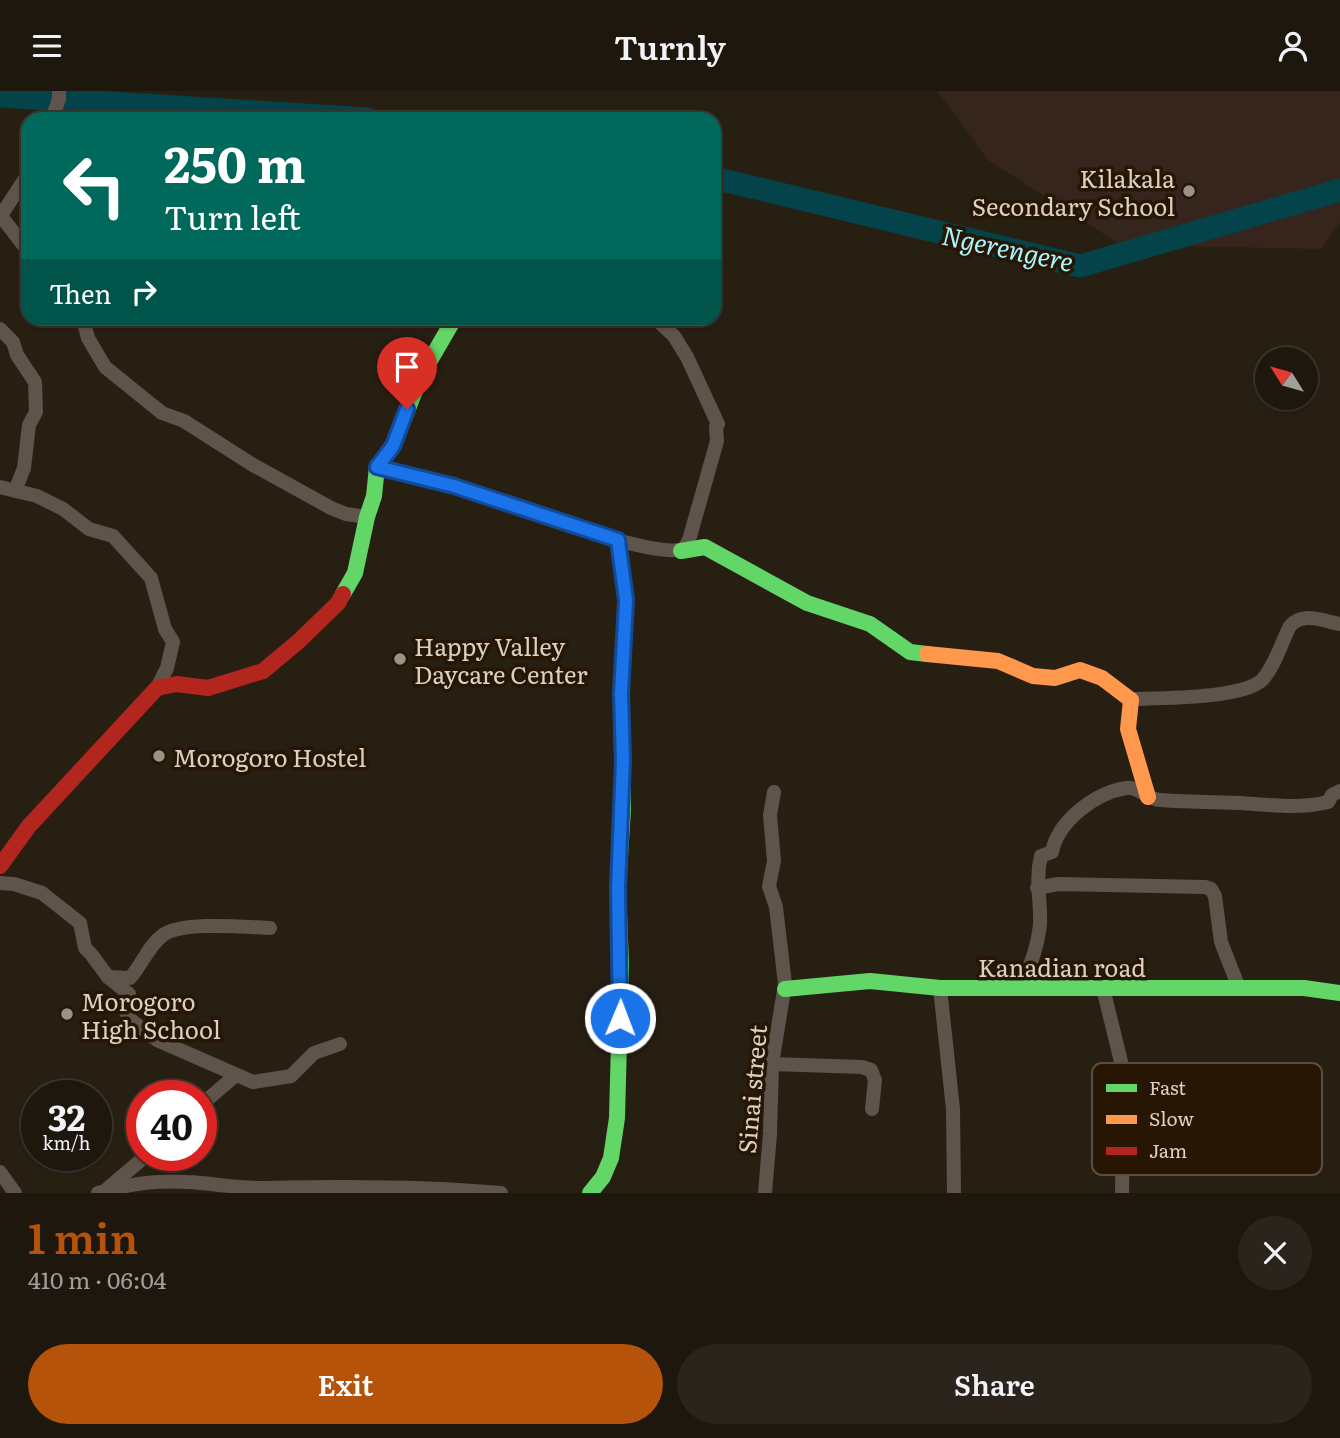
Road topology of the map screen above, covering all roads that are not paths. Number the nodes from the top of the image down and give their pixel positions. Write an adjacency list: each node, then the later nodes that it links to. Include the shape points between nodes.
1 (59, 91): 2 (street)
2 (55, 112)
3 (21, 185): 4 (street)
4 (0, 217): 5 (street)
5 (21, 242)
6 (85, 326): 13 (street, via 105,367 162,413 184,421 331,508)
7 (450, 326): 10 (street, via 421,376 393,446)
8 (663, 326): 15 (street, via 687,357 718,424 693,528)
9 (0, 329): 12 (street, via 13,342 35,382 36,412)
10 (377, 467): 13 (street); 14 (street, via 454,486)
11 (0, 487): 12 (street)
12 (15, 491): 17 (street, via 37,496 89,529 113,536 150,578 173,642)
13 (367, 517): 17 (street, via 355,573 338,603 263,671 208,688 177,684)
14 (618, 540): 15 (street); 46 (street, via 626,600 617,1127 612,1156)
15 (681, 551): 18 (street, via 705,547 807,603 870,624 910,652 998,661 1032,676 1055,678 1080,670 1102,678)
16 (1340, 624): 18 (street, via 1308,617 1295,620 1263,678 1251,687 1223,694)
17 (157, 688): 22 (street, via 29,826)
18 (1131, 699): 21 (street, via 1128,729)
19 (1340, 791): 21 (street, via 1328,802 1292,806)
20 (774, 792): 30 (street, Sinai street, via 770,815 774,861 769,885 776,907)
21 (1149, 797): 24 (street, via 1125,788 1080,811 1060,831 1052,852 1041,856)
22 (0, 866)
23 (0, 883): 26 (street, via 41,893 79,923 85,948)
24 (1037, 888): 29 (street, via 1058,884 1211,889 1221,942); 31 (street, via 1040,925)
25 (270, 928): 26 (street, via 192,926 171,931 153,946 130,978)
26 (107, 977): 36 (street, via 129,994 124,1009 132,1021 157,1040)
27 (940, 988): 30 (street, Kanadian road, via 870,981); 31 (street, Kanadian road); 48 (street, via 953,1109)
28 (1103, 988): 29 (street, Kanadian road); 31 (street, Kanadian road); 34 (street)
29 (1240, 988): 32 (street, Kanadian road)
30 (785, 989): 35 (street, Sinai street)
31 (1021, 989)
32 (1340, 993)
33 (340, 1044): 36 (street, via 314,1053 291,1076 253,1082)
34 (1121, 1063)
35 (772, 1064): 38 (street, via 871,1070); 47 (street, Sinai street)
36 (236, 1076): 37 (street)
37 (217, 1092)
38 (872, 1109)
39 (127, 1171): 43 (street)
40 (0, 1173): 44 (street)
41 (1122, 1175): 49 (street)
42 (265, 1191): 43 (street, via 165,1181); 45 (street, via 362,1186)
43 (101, 1192)
44 (15, 1193)
45 (501, 1193)
46 (590, 1193)
47 (765, 1193)
48 (954, 1193)
49 (1122, 1193)

